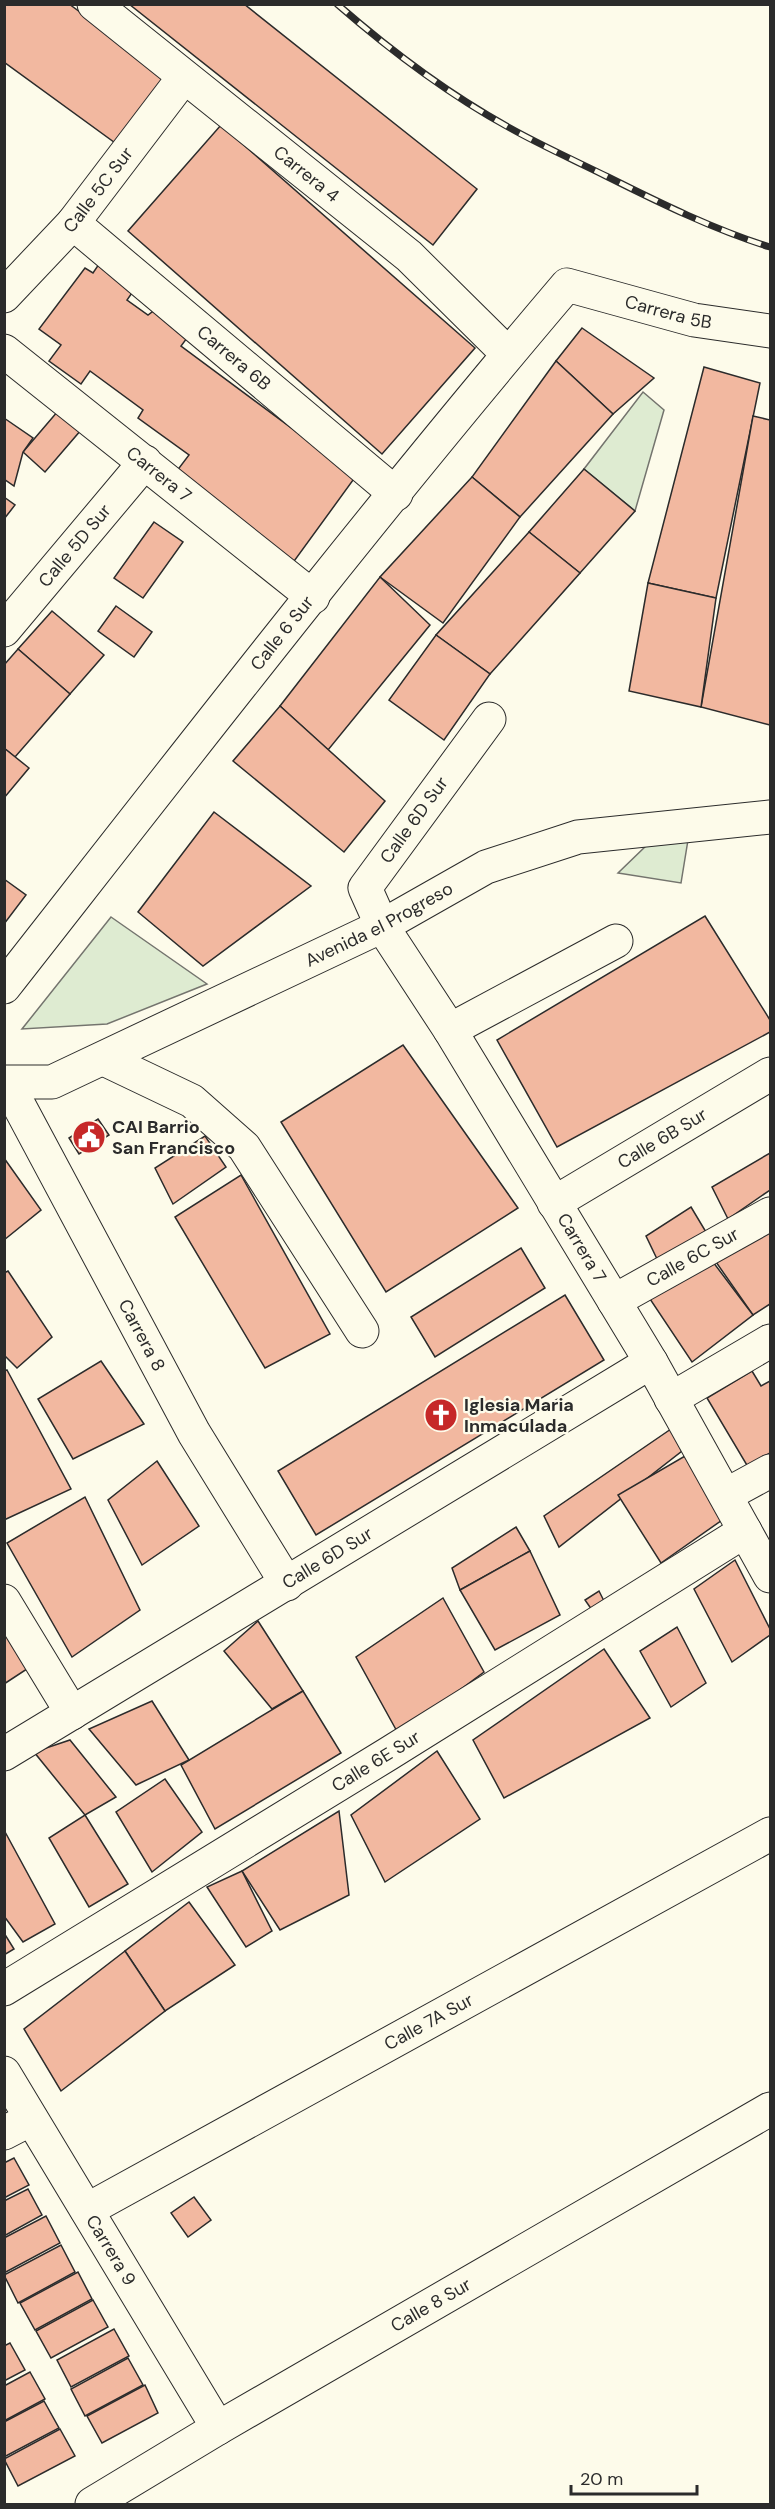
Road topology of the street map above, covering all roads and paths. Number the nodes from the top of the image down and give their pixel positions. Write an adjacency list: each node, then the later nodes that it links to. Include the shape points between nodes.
1 (94, 4): 2 (street, Carrera 4)
2 (184, 77): 3 (street, Calle 5C Sur); 8 (street, Carrera 4, via 410,256)
3 (73, 223): 5 (street, Calle 5C Sur); 10 (street, Carrera 6B)
4 (567, 285): 6 (street, Carrera 5B, via 694,320); 8 (street, Calle 6 Sur)
5 (4, 297)
6 (771, 331)
7 (4, 351): 9 (street, Carrera 7)
8 (508, 354): 10 (street, Calle 6 Sur)
9 (145, 462): 11 (street, Carrera 7); 12 (street, Calle 5D Sur)
10 (396, 494): 11 (street, Calle 6 Sur)
11 (313, 597): 17 (street, Calle 6 Sur)
12 (4, 630)
13 (489, 719): 15 (street, Calle 6D Sur, via 364,888)
14 (771, 817): 15 (street, Avenida el Progreso, via 578,837 486,867)
15 (382, 926): 18 (street, Carrera 7); 19 (street, Avenida el Progreso)
16 (616, 941): 18 (street)
17 (4, 987)
18 (450, 1030): 22 (street, Carrera 7)
19 (104, 1059): 21 (street, Avenida el Progreso, via 52,1082); 25 (street, via 192,1101 244,1147)
20 (771, 1074): 22 (street, Calle 6B Sur)
21 (6, 1082): 33 (street, Carrera 8, via 194,1433)
22 (554, 1203): 24 (street, Carrera 7)
23 (771, 1214): 24 (street, Calle 6C Sur)
24 (614, 1301): 27 (street, Carrera 7)
25 (362, 1331)
26 (771, 1341): 28 (street)
27 (651, 1362): 28 (street, Carrera 7); 33 (street, Calle 6D Sur)
28 (671, 1399): 30 (street, Carrera 7)
29 (771, 1471): 30 (street)
30 (726, 1495): 31 (street, Carrera 7)
31 (745, 1531): 32 (street, Carrera 7); 38 (street, Calle 6E Sur)
32 (771, 1576)
33 (287, 1584): 35 (street, Calle 6D Sur)
34 (4, 1600): 35 (street)
35 (72, 1713): 36 (street, Calle 6D Sur)
36 (4, 1754)
37 (771, 1834): 42 (street, Calle 7A Sur)
38 (4, 1989)
39 (4, 2073): 41 (street, Carrera 9)
40 (771, 2109): 43 (street, Calle 8 Sur)
41 (18, 2126): 42 (street, Carrera 9)
42 (87, 2211): 43 (street, Carrera 9)
43 (218, 2428): 44 (street, Calle 8 Sur)
44 (92, 2505)

